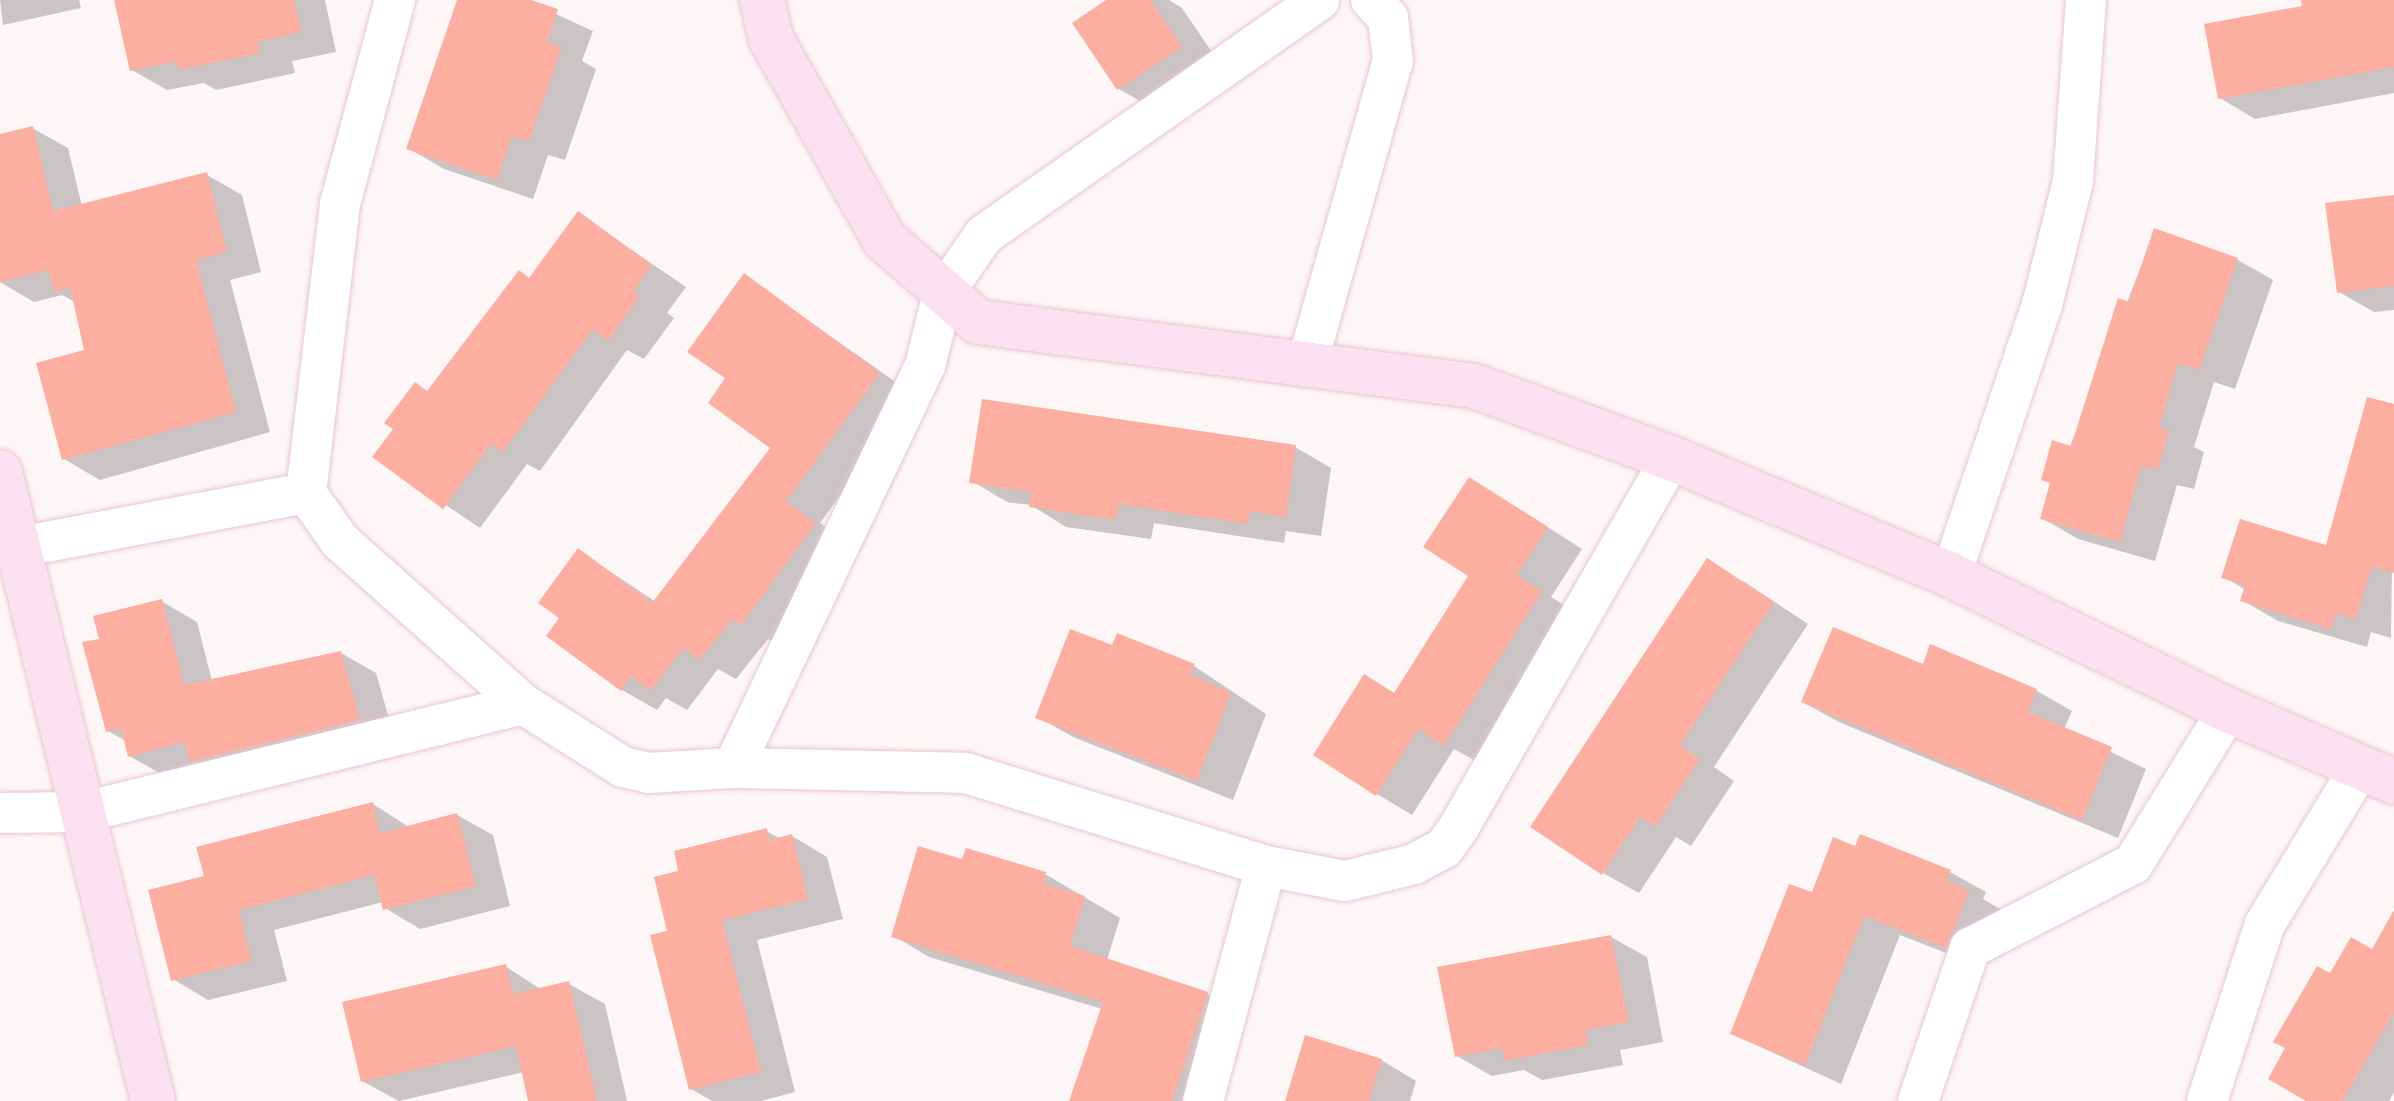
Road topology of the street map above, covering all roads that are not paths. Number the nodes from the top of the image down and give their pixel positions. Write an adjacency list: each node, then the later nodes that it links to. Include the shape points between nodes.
1 (395, 0): 10 (street, via 340,204)
2 (762, 0): 6 (street, via 771,39 884,239)
3 (1319, 0): 6 (street, via 984,235)
4 (1371, 0): 7 (street, via 1388,18 1393,61)
5 (2086, 0): 12 (street, via 2073,181 2042,305)
6 (943, 294): 7 (street, via 978,322); 15 (street, via 925,366)
7 (1307, 364): 8 (street, via 1474,386)
8 (1671, 458): 12 (street); 19 (street, via 1444,848 1414,864 1345,881)
9 (0, 472): 11 (street)
10 (306, 493): 11 (street); 13 (street, via 340,541)
11 (20, 547): 17 (street)
12 (1951, 575): 14 (street)
13 (523, 704): 15 (street, via 623,767 648,773); 17 (street)
14 (2228, 710): 16 (street); 22 (street, via 2133,864 1970,948)
15 (733, 768): 19 (street, via 966,773)
16 (2378, 774): 23 (street, via 2265,924)
17 (84, 812): 18 (street); 20 (street)
18 (0, 813)
19 (1266, 866): 21 (street)
20 (153, 1101)
21 (1203, 1101)
22 (1918, 1101)
23 (2207, 1101)

